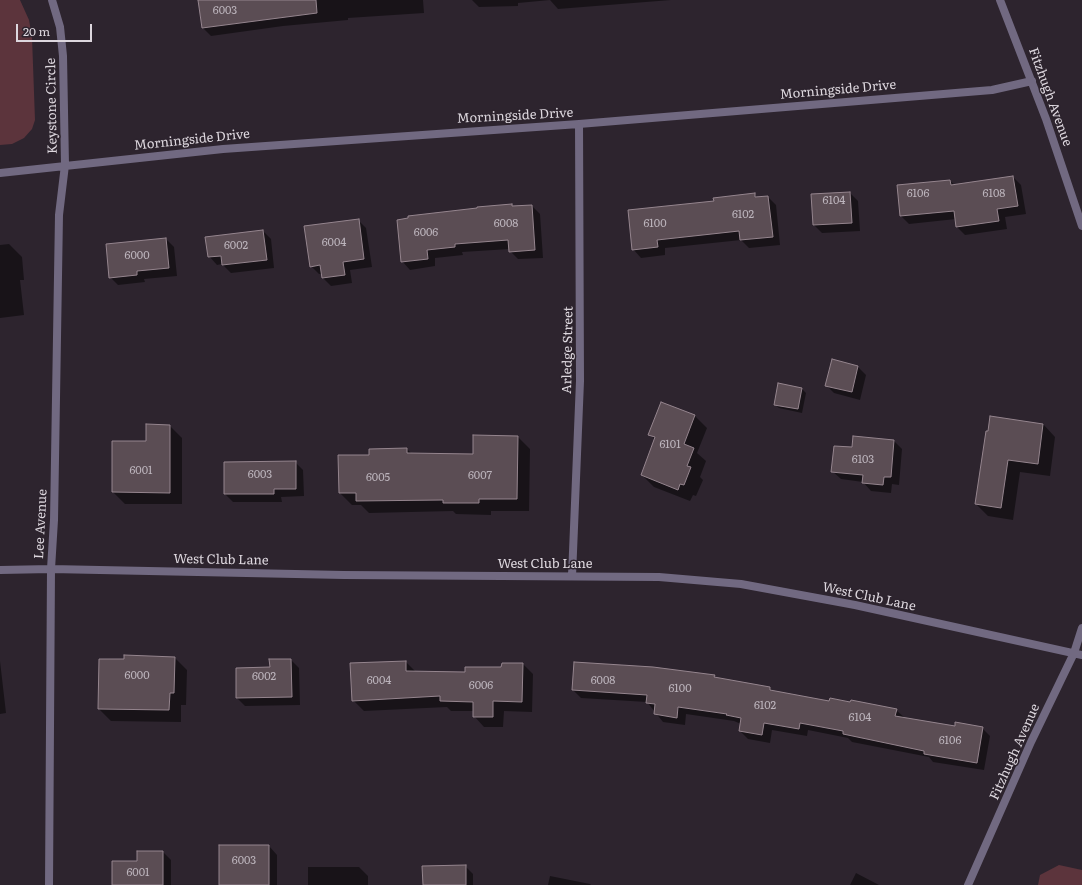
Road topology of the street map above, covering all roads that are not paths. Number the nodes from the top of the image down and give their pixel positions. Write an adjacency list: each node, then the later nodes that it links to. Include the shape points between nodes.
1 (52, 0): 5 (street, Keystone Circle, via 60,27 63,56)
2 (1000, 0): 3 (street, Fitzhugh Avenue)
3 (1032, 82): 4 (street, Morningside Drive, via 992,90); 7 (street, Fitzhugh Avenue)
4 (579, 124): 5 (street, Morningside Drive, via 231,148); 10 (street, Arledge Street, via 580,381)
5 (65, 165): 6 (street, Morningside Drive); 8 (street, Lee Avenue, via 59,215)
6 (0, 173)
7 (1082, 226)
8 (51, 569): 9 (street, West Club Lane); 10 (street, West Club Lane, via 344,575); 13 (street, Lee Avenue)
9 (0, 570)
10 (572, 576): 12 (street, West Club Lane, via 659,577 741,584 855,605)
11 (1082, 628): 12 (street, Fitzhugh Avenue)
12 (1078, 654): 14 (street, Fitzhugh Avenue, via 1031,742)
13 (49, 885)
14 (968, 885)

